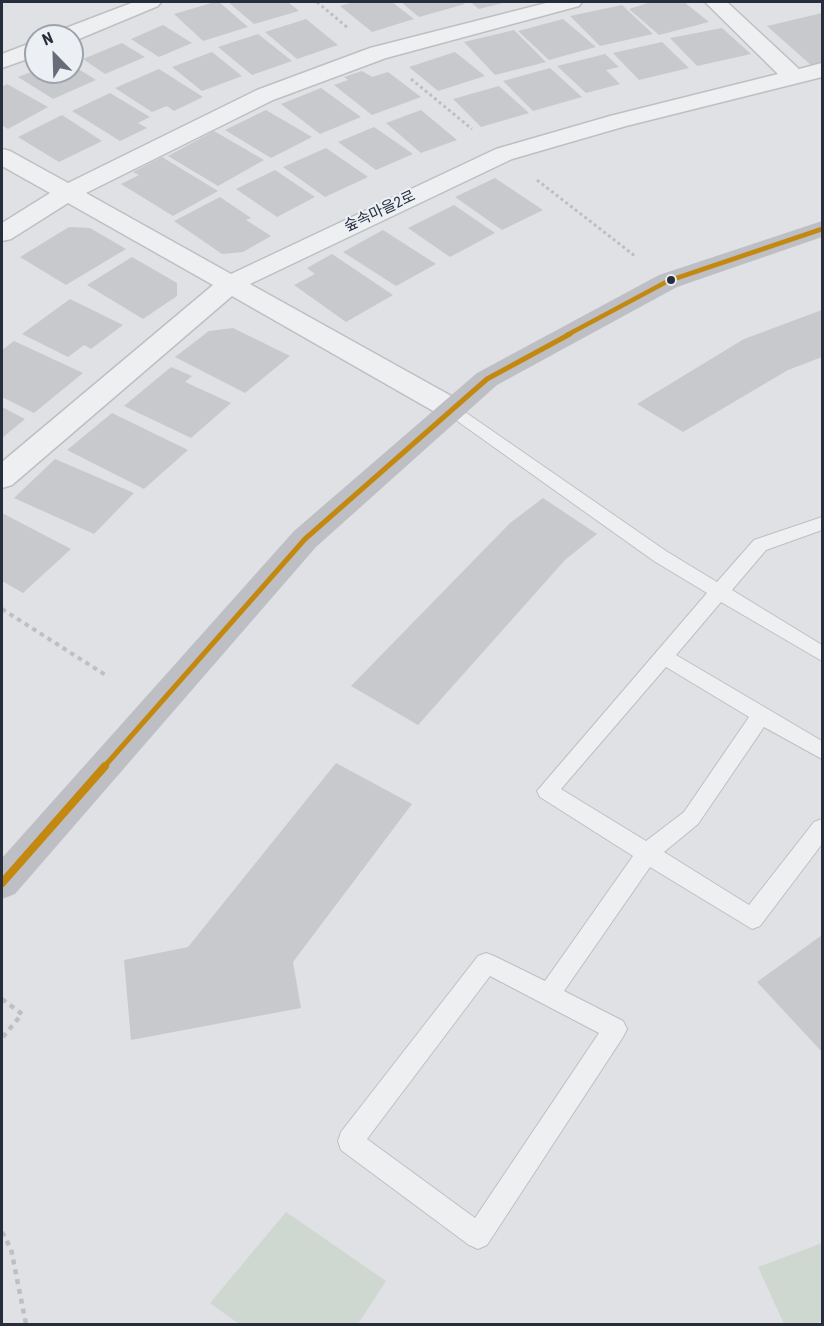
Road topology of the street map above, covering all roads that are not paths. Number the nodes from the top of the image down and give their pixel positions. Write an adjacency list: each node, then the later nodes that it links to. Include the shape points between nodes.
1 (151, 2): 4 (street)
2 (572, 2): 8 (street, via 378,52 265,95)
3 (715, 2): 6 (street)
4 (84, 29)
5 (822, 70): 6 (street, 숲속마을2로)
6 (792, 75): 11 (street, 숲속마을2로, via 504,154)
7 (2, 156): 8 (street)
8 (68, 192): 10 (street); 11 (street)
9 (822, 229): 12 (main road, via 668,281 487,379)
10 (2, 234)
11 (230, 284): 12 (street); 13 (street, 숲속마을2로)
12 (452, 409): 15 (lane, via 660,556); 22 (main road, via 305,539)
13 (2, 478)
14 (822, 523): 15 (lane, via 760,545)
15 (720, 592): 16 (lane); 17 (lane)
16 (822, 654)
17 (664, 657): 18 (lane); 21 (lane, via 548,791)
18 (761, 715): 19 (lane); 21 (lane, via 691,818)
19 (822, 751)
20 (822, 828): 21 (lane, via 752,919)
21 (647, 853): 23 (lane)
22 (2, 884)
23 (548, 996): 23 (lane, via 486,963 350,1141 478,1236 615,1029)

